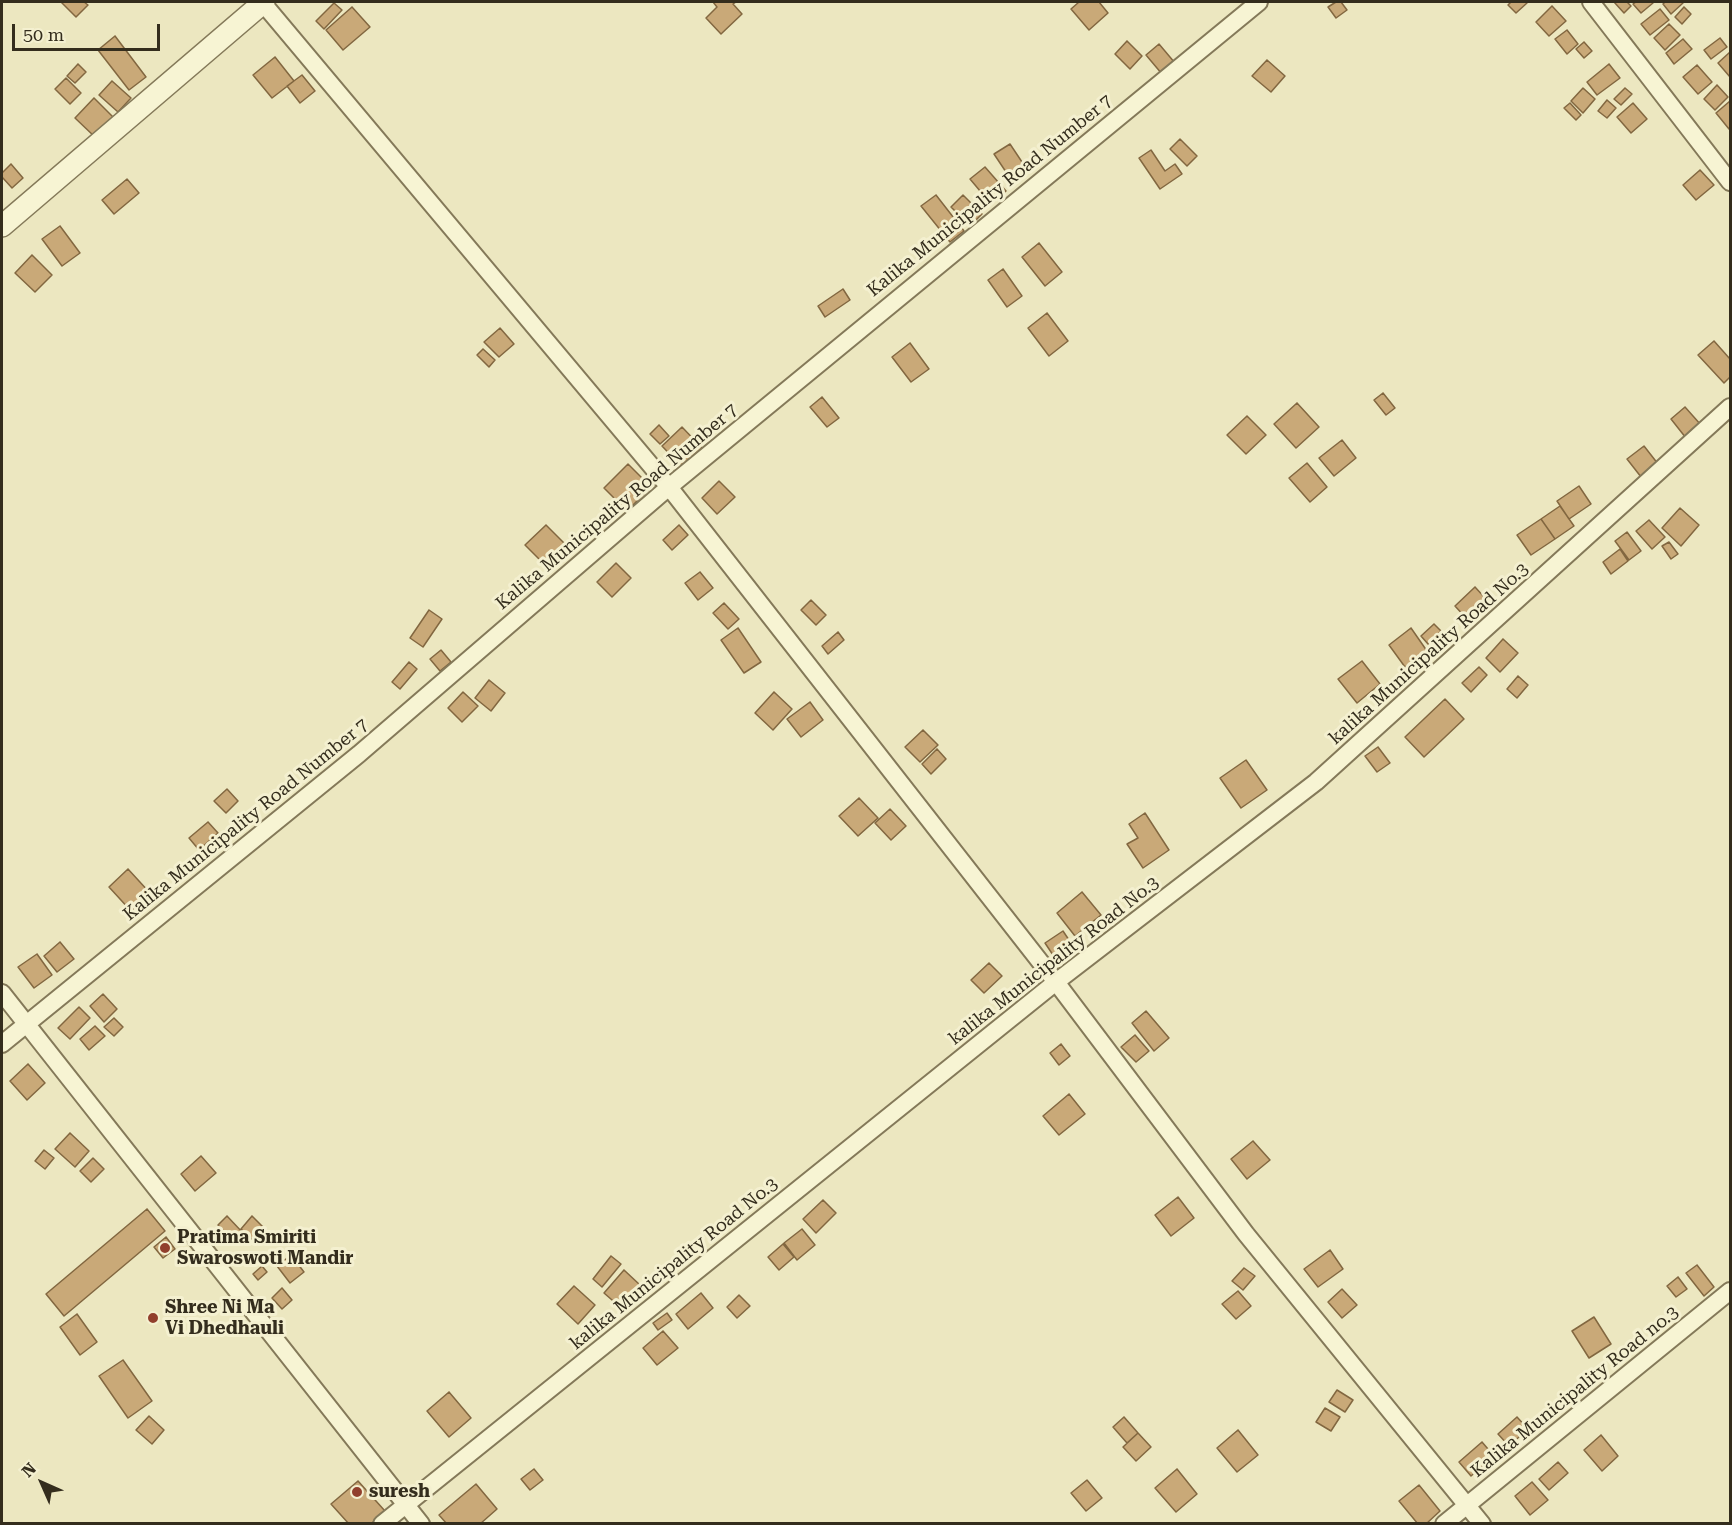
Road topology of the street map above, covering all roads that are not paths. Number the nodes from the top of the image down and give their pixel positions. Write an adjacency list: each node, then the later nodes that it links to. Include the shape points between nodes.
1 (263, 2): 5 (street); 7 (street)
2 (1259, 2): 7 (street, Kalika Municipality Road Number 7)
3 (1590, 2): 4 (street)
4 (1731, 182)
5 (2, 226)
6 (1731, 407): 8 (street, kalika Municipality Road No.3, via 1316,782)
7 (669, 487): 8 (street); 10 (street, Kalika Municipality Road Number 7, via 359,754)
8 (1056, 982): 13 (street, kalika Municipality Road No.3); 14 (street, via 1246,1234)
9 (2, 993): 10 (street)
10 (27, 1023): 11 (street, Kalika Municipality Road Number 7); 13 (street)
11 (2, 1044)
12 (1731, 1291): 14 (street, Kalika Municipality Road no.3)
13 (406, 1504): 15 (street, kalika Municipality Road No.3); 16 (street)
14 (1468, 1504): 17 (street, Kalika Municipality Road no.3); 18 (street)
15 (382, 1524)
16 (421, 1524)
17 (1444, 1524)
18 (1482, 1524)

